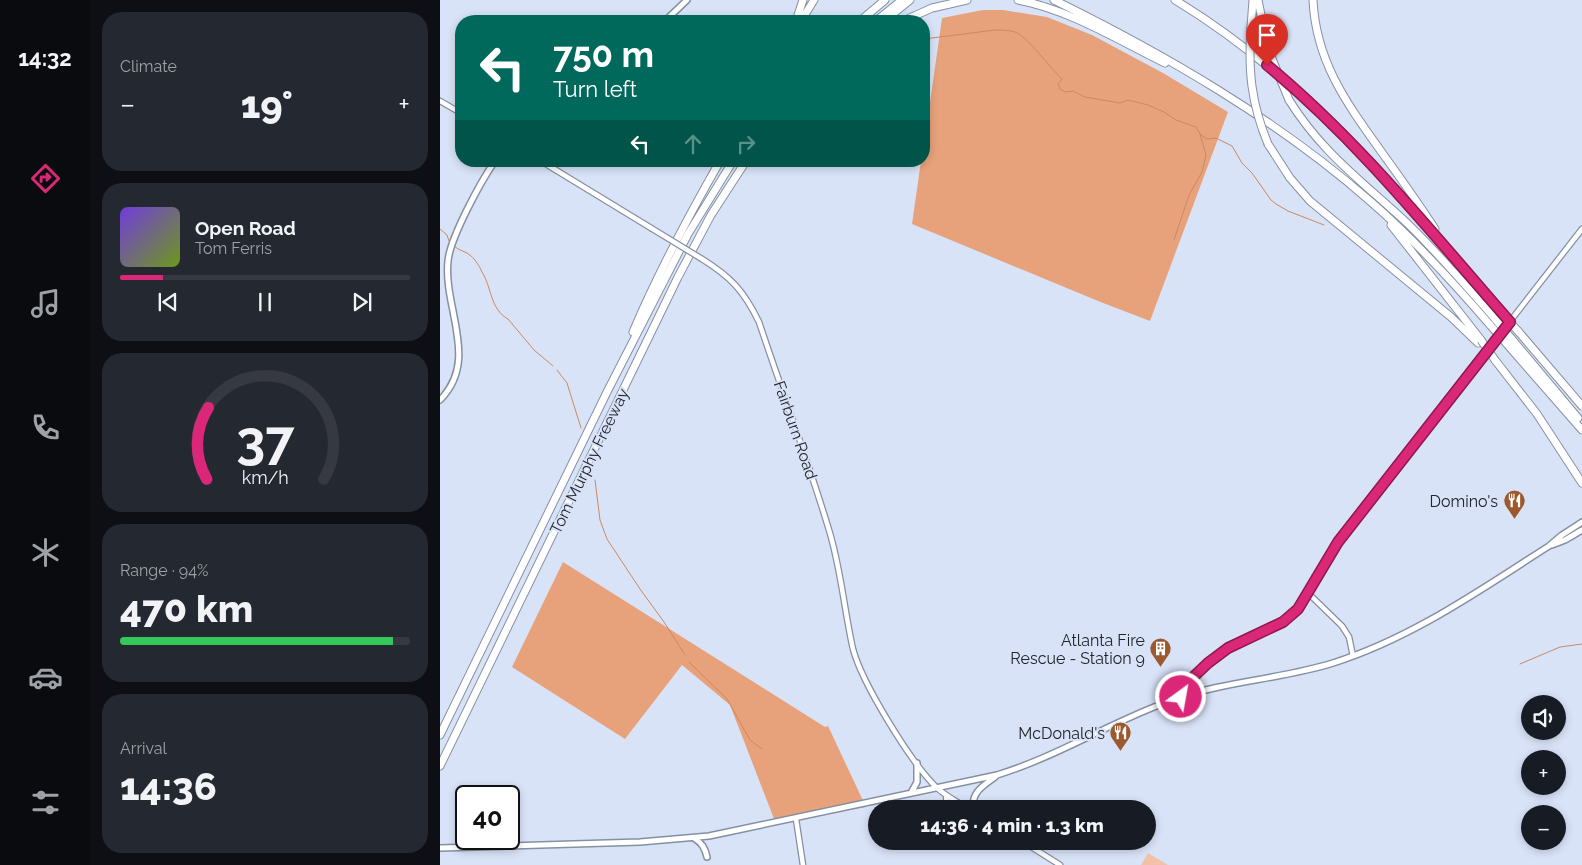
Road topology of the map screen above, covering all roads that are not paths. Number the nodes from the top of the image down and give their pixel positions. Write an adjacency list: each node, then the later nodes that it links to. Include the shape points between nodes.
1 (686, 0): 14 (main road)
2 (803, 0): 15 (highway)
3 (814, 0): 16 (highway)
4 (886, 0): 17 (highway)
5 (902, 0): 18 (highway)
6 (910, 0): 19 (highway)
7 (967, 0): 20 (highway)
8 (1018, 0): 21 (highway, via 1067,15)
9 (1054, 0): 21 (highway, via 1149,49)
10 (1175, 0): 33 (highway, via 1234,39 1309,101 1378,169)
11 (1254, 0): 35 (highway, bridge, via 1250,66 1258,118 1268,144 1290,178 1310,201)
12 (1258, 0): 34 (highway, bridge, via 1268,49 1289,100 1306,126 1331,155 1436,253)
13 (1313, 0): 33 (highway, via 1320,46 1337,86)
14 (671, 15)
15 (798, 15)
16 (805, 15)
17 (867, 15)
18 (883, 15)
19 (891, 15)
20 (916, 15)
21 (1212, 87): 30 (highway, via 1313,155)
22 (440, 101): 23 (street)
23 (455, 110)
24 (492, 167): 38 (main road, via 448,255 458,358 454,382)
25 (551, 167): 50 (street, Fairburn Road, bridge, via 717,269 738,287 750,303 835,549 858,662 892,726)
26 (717, 167): 37 (highway, via 654,283)
27 (730, 167): 37 (highway, Tom Murphy Freeway, via 688,234)
28 (742, 167): 31 (highway, Tom Murphy Freeway)
29 (748, 167): 31 (highway)
30 (1372, 202): 34 (highway, via 1420,246); 35 (highway)
31 (711, 216): 51 (highway, Tom Murphy Freeway, via 678,277)
32 (1582, 229): 46 (street, via 1338,542)
33 (1452, 254): 39 (highway, bridge)
34 (1493, 323): 36 (highway, bridge)
35 (1480, 341): 42 (highway, bridge, via 1537,414)
36 (1509, 341): 40 (highway); 41 (highway)
37 (607, 392): 49 (highway, Tom Murphy Freeway)
38 (440, 400)
39 (1582, 406)
40 (1582, 423)
41 (1582, 430)
42 (1582, 483)
43 (1582, 522): 45 (main road)
44 (1582, 530): 45 (main road)
45 (1550, 546): 47 (main road, via 1432,620)
46 (1308, 593): 47 (street, via 1342,626 1349,637); 48 (street, via 1290,617 1228,648 1208,663 1188,682)
47 (1353, 656): 48 (main road, via 1304,671)
48 (1181, 697): 52 (main road, via 1146,710 1037,762)
49 (440, 735)
50 (918, 763): 53 (street, Fairburn Road); 54 (main road, via 917,782)
51 (440, 766)
52 (997, 775): 53 (main road); 58 (main road, via 980,789)
53 (936, 787): 54 (main road); 55 (street, Fairburn Road)
54 (911, 793): 59 (main road)
55 (946, 795): 56 (street); 57 (street, Fairburn Road)
56 (946, 800)
57 (954, 800)
58 (973, 800)
59 (796, 818): 60 (main road); 64 (street)
60 (694, 838): 61 (main road); 63 (main road, via 701,842)
61 (440, 848)
62 (1036, 850): 65 (street)
63 (708, 857)
64 (803, 865)
65 (1060, 865)

